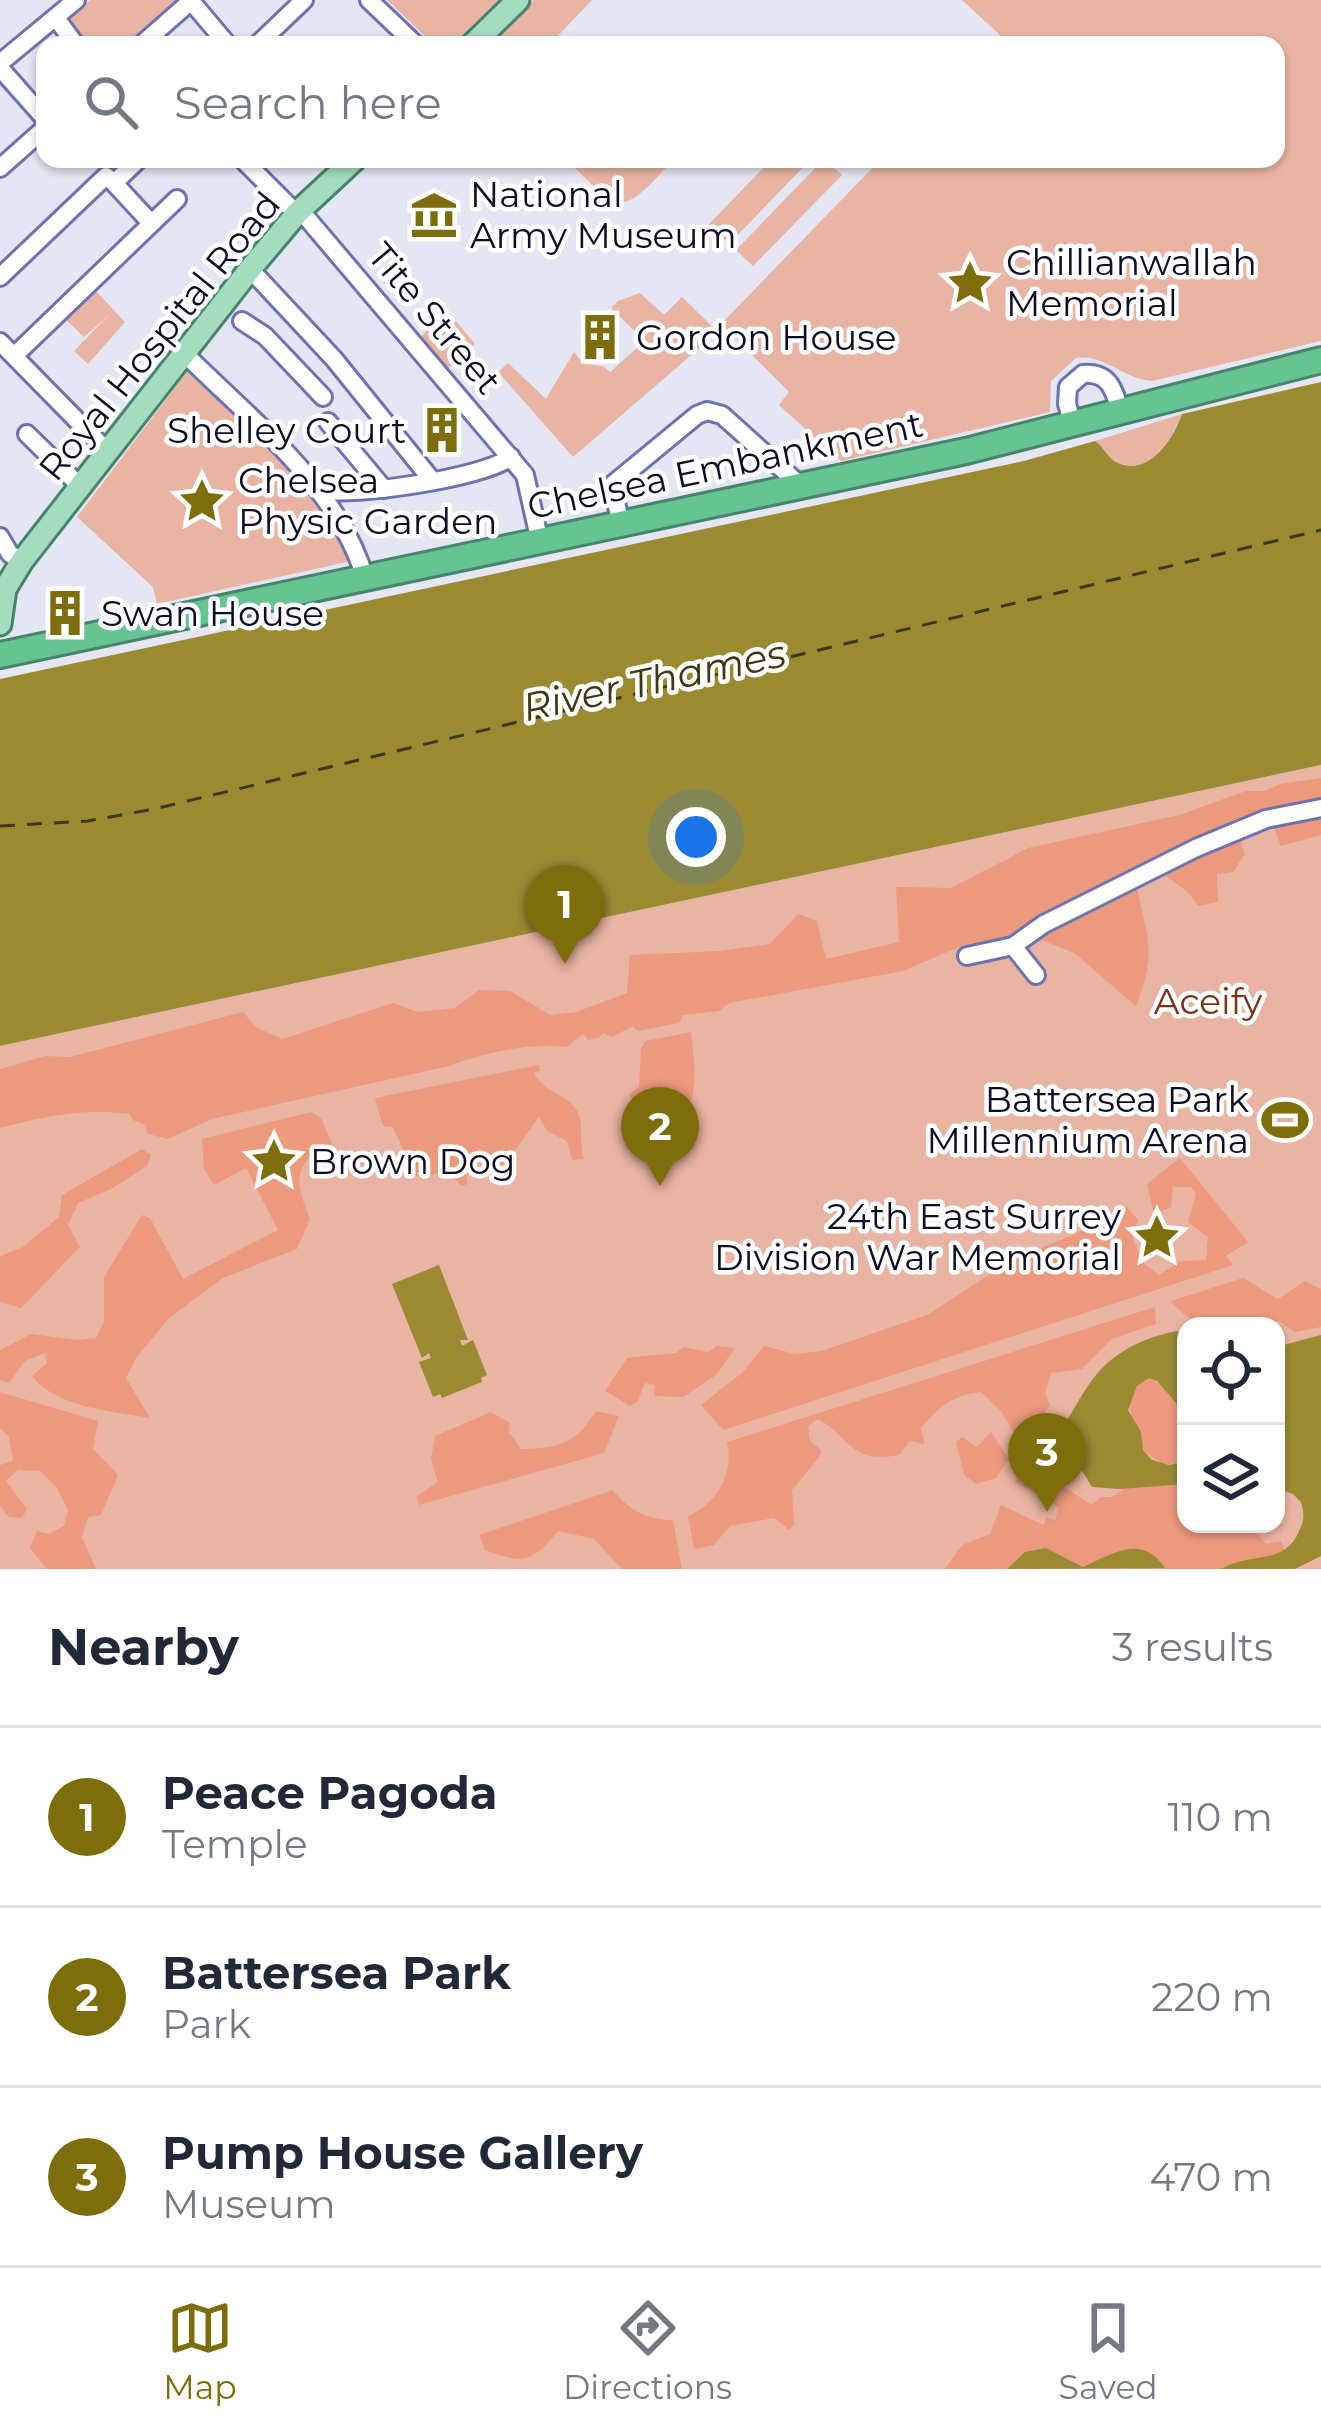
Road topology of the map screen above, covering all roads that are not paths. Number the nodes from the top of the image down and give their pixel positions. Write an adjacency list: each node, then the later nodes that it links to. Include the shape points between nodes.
1 (76, 0): 6 (street)
2 (304, 0): 10 (street)
3 (369, 0): 11 (street)
4 (518, 0): 12 (main road)
5 (191, 1): 8 (street); 9 (street)
6 (56, 18): 7 (street); 13 (street)
7 (69, 36)
8 (151, 36)
9 (220, 36)
10 (266, 36)
11 (407, 36)
12 (481, 36)
13 (0, 66): 14 (street)
14 (36, 112)
15 (36, 132): 16 (street)
16 (0, 168)
17 (130, 168): 20 (street)
18 (252, 168): 22 (street, Tite Street)
19 (345, 168): 22 (main road, Royal Hospital Road)
20 (114, 184): 23 (street); 25 (street, via 106,176)
21 (177, 199): 23 (street)
22 (298, 212): 24 (main road, Royal Hospital Road); 37 (street, Tite Street)
23 (152, 223): 29 (street)
24 (250, 269): 26 (main road, Royal Hospital Road); 38 (street)
25 (0, 278)
26 (232, 312): 28 (main road, Royal Hospital Road); 31 (street)
27 (0, 342): 29 (street)
28 (184, 354): 36 (main road, Royal Hospital Road); 42 (street)
29 (14, 356): 36 (street)
30 (1321, 360): 32 (highway, Chelsea Embankment)
31 (322, 397)
32 (1120, 411): 34 (highway, Chelsea Embankment); 34 (street, via 1110,382 1083,374 1068,387)
33 (328, 422): 41 (street)
34 (1073, 424): 39 (highway, Chelsea Embankment)
35 (26, 434): 40 (street)
36 (109, 453): 40 (main road, Royal Hospital Road)
37 (511, 458): 38 (street); 45 (street, Tite Street, via 525,475)
38 (431, 479): 41 (street)
39 (801, 486): 43 (highway, Chelsea Embankment); 43 (street, via 722,415 707,411 612,485)
40 (81, 487): 46 (main road, Royal Hospital Road)
41 (384, 489): 42 (street)
42 (319, 490): 47 (street)
43 (621, 524): 45 (highway, Chelsea Embankment)
44 (0, 537): 46 (street)
45 (540, 542): 47 (highway, Chelsea Embankment)
46 (22, 561): 48 (main road, Royal Hospital Road)
47 (365, 578): 50 (highway, Chelsea Embankment)
48 (2, 584): 49 (main road, Royal Hospital Road)
49 (0, 621): 50 (main road, Royal Hospital Road)
50 (39, 647): 51 (highway, Chelsea Embankment)
51 (0, 655)
52 (1321, 808): 53 (street, via 1266,819 1196,848)
53 (1013, 946): 54 (street); 55 (street)
54 (967, 956)
55 (1036, 975)

